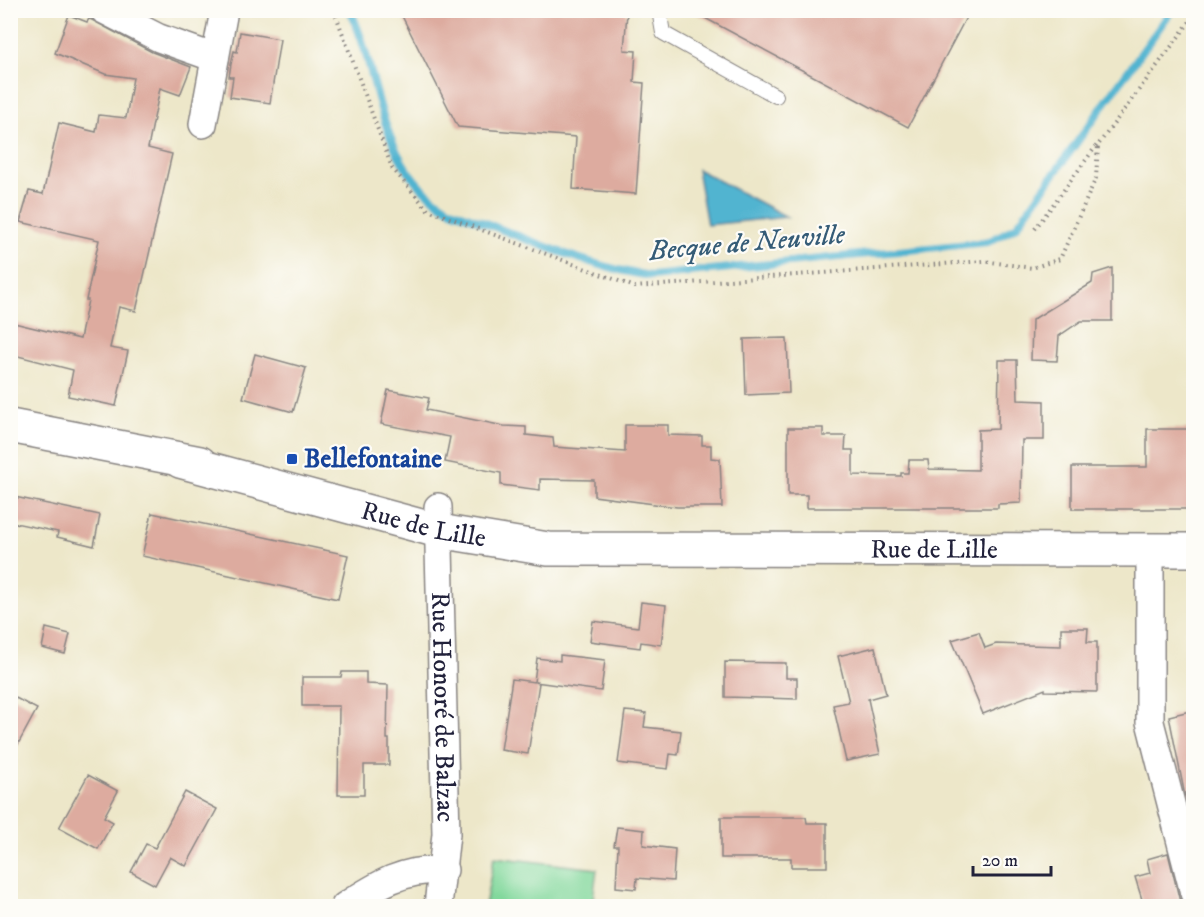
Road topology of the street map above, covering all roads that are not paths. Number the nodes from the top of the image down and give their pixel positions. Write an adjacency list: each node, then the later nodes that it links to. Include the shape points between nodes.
1 (104, 10): 4 (street, via 159,38)
2 (659, 10): 5 (lane, via 663,33)
3 (223, 16): 4 (street)
4 (215, 58): 6 (street)
5 (776, 96)
6 (203, 124)
7 (10, 426): 8 (main road, Rue de Lille, via 180,461 297,478)
8 (438, 519): 9 (main road, Rue de Lille, via 674,548); 11 (street, Rue Honoré de Balzac)
9 (1150, 550): 10 (main road, Rue de Lille); 12 (street, via 1150,722)
10 (1194, 550)
11 (444, 870): 13 (street, via 420,869 398,875); 14 (street, Rue Honoré de Balzac)
12 (1194, 893)
13 (345, 906)
14 (438, 906)

